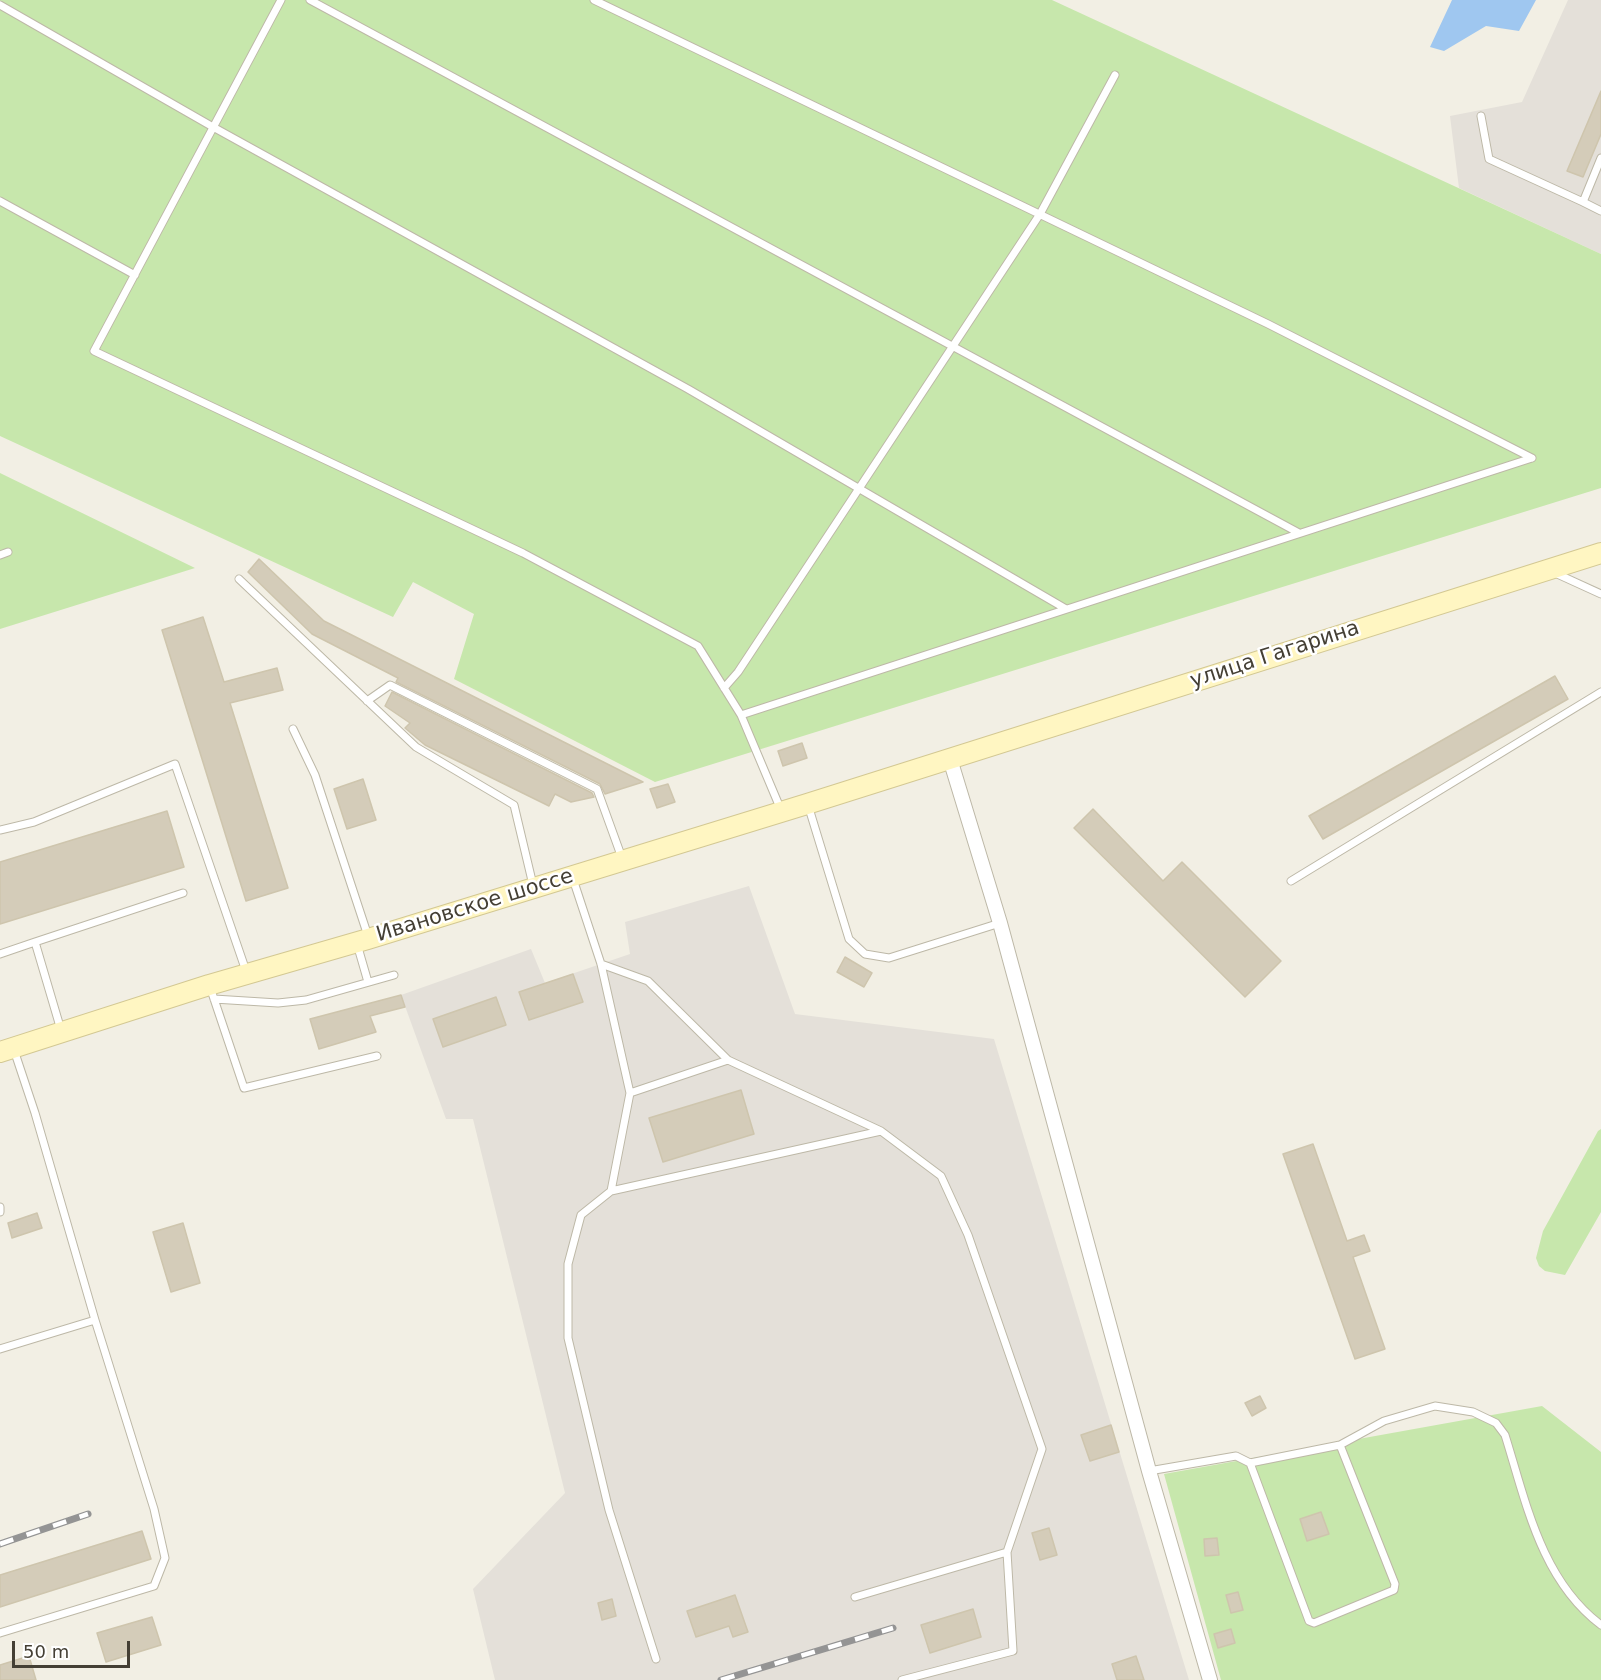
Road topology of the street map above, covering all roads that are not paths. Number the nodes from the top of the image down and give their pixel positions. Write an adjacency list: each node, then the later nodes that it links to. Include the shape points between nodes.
1 (281, 0): 7 (lane)
2 (310, 0): 14 (lane)
3 (594, 0): 12 (lane)
4 (0, 5): 7 (lane)
5 (1115, 75): 12 (lane)
6 (1481, 116): 10 (lane, via 1489,159)
7 (213, 127): 13 (lane); 15 (lane, via 688,389)
8 (1601, 158): 10 (lane)
9 (0, 201): 13 (lane)
10 (1583, 202): 11 (lane)
11 (1601, 211)
12 (1040, 214): 14 (lane); 16 (lane, via 1532,458)
13 (135, 275): 22 (lane, via 94,351 543,564 698,646)
14 (953, 346): 15 (lane); 16 (lane)
15 (860, 489): 21 (lane); 22 (lane)
16 (1299, 533): 21 (lane)
17 (1601, 553): 18 (street, улица Гагарина)
18 (1547, 569): 20 (lane); 27 (street, улица Гагарина)
19 (239, 579): 24 (lane)
20 (1601, 594)
21 (1066, 609): 25 (lane)
22 (724, 688): 25 (lane)
23 (1601, 692): 33 (lane)
24 (367, 701): 31 (lane, via 390,685 597,789); 34 (lane, via 416,747 514,805)
25 (741, 714): 29 (lane)
26 (293, 729): 37 (lane, via 315,775)
27 (950, 759): 28 (street, Ивановское шоссе); 36 (street)
28 (807, 804): 29 (street, Ивановское шоссе); 36 (lane, via 849,939 865,954 889,958)
29 (782, 812): 31 (street, Ивановское шоссе)
30 (0, 830): 41 (lane, via 34,822 175,764)
31 (623, 861): 32 (street, Ивановское шоссе)
32 (572, 876): 34 (street, Ивановское шоссе); 40 (lane)
33 (1291, 881)
34 (534, 888): 37 (street, Ивановское шоссе)
35 (183, 893): 38 (lane)
36 (1000, 923): 56 (street)
37 (362, 941): 41 (street, Ивановское шоссе); 43 (lane)
38 (35, 942): 39 (lane); 45 (lane)
39 (0, 954)
40 (602, 964): 48 (lane, via 648,981); 49 (lane)
41 (247, 974): 44 (street, Ивановское шоссе)
42 (394, 975): 43 (lane)
43 (368, 982): 44 (lane, via 306,1000 278,1003)
44 (211, 992): 45 (street, Ивановское шоссе); 47 (lane, via 244,1088)
45 (61, 1032): 46 (street, Ивановское шоссе)
46 (6, 1050): 52 (lane, via 35,1113)
47 (377, 1056)
48 (728, 1060): 49 (lane); 50 (lane)
49 (630, 1093): 51 (lane)
50 (881, 1131): 51 (lane); 57 (lane, via 941,1176 968,1235 1042,1449)
51 (610, 1191): 61 (lane, via 581,1215 568,1264 568,1338 609,1510)
52 (95, 1320): 53 (lane); 60 (lane, via 154,1509 165,1558 154,1586)
53 (0, 1349)
54 (1340, 1445): 55 (lane); 55 (lane, via 1395,1584 1394,1590 1314,1623 1309,1621); 59 (lane, via 1384,1421 1436,1406 1473,1412 1496,1423 1505,1435 1535,1534 1562,1585)
55 (1250, 1463): 56 (lane, via 1236,1456)
56 (1149, 1471): 63 (street)
57 (1007, 1552): 58 (lane); 62 (lane, via 1014,1651)
58 (855, 1598)
59 (1601, 1625)
60 (0, 1633)
61 (656, 1659)
62 (902, 1680)
63 (1210, 1680)

